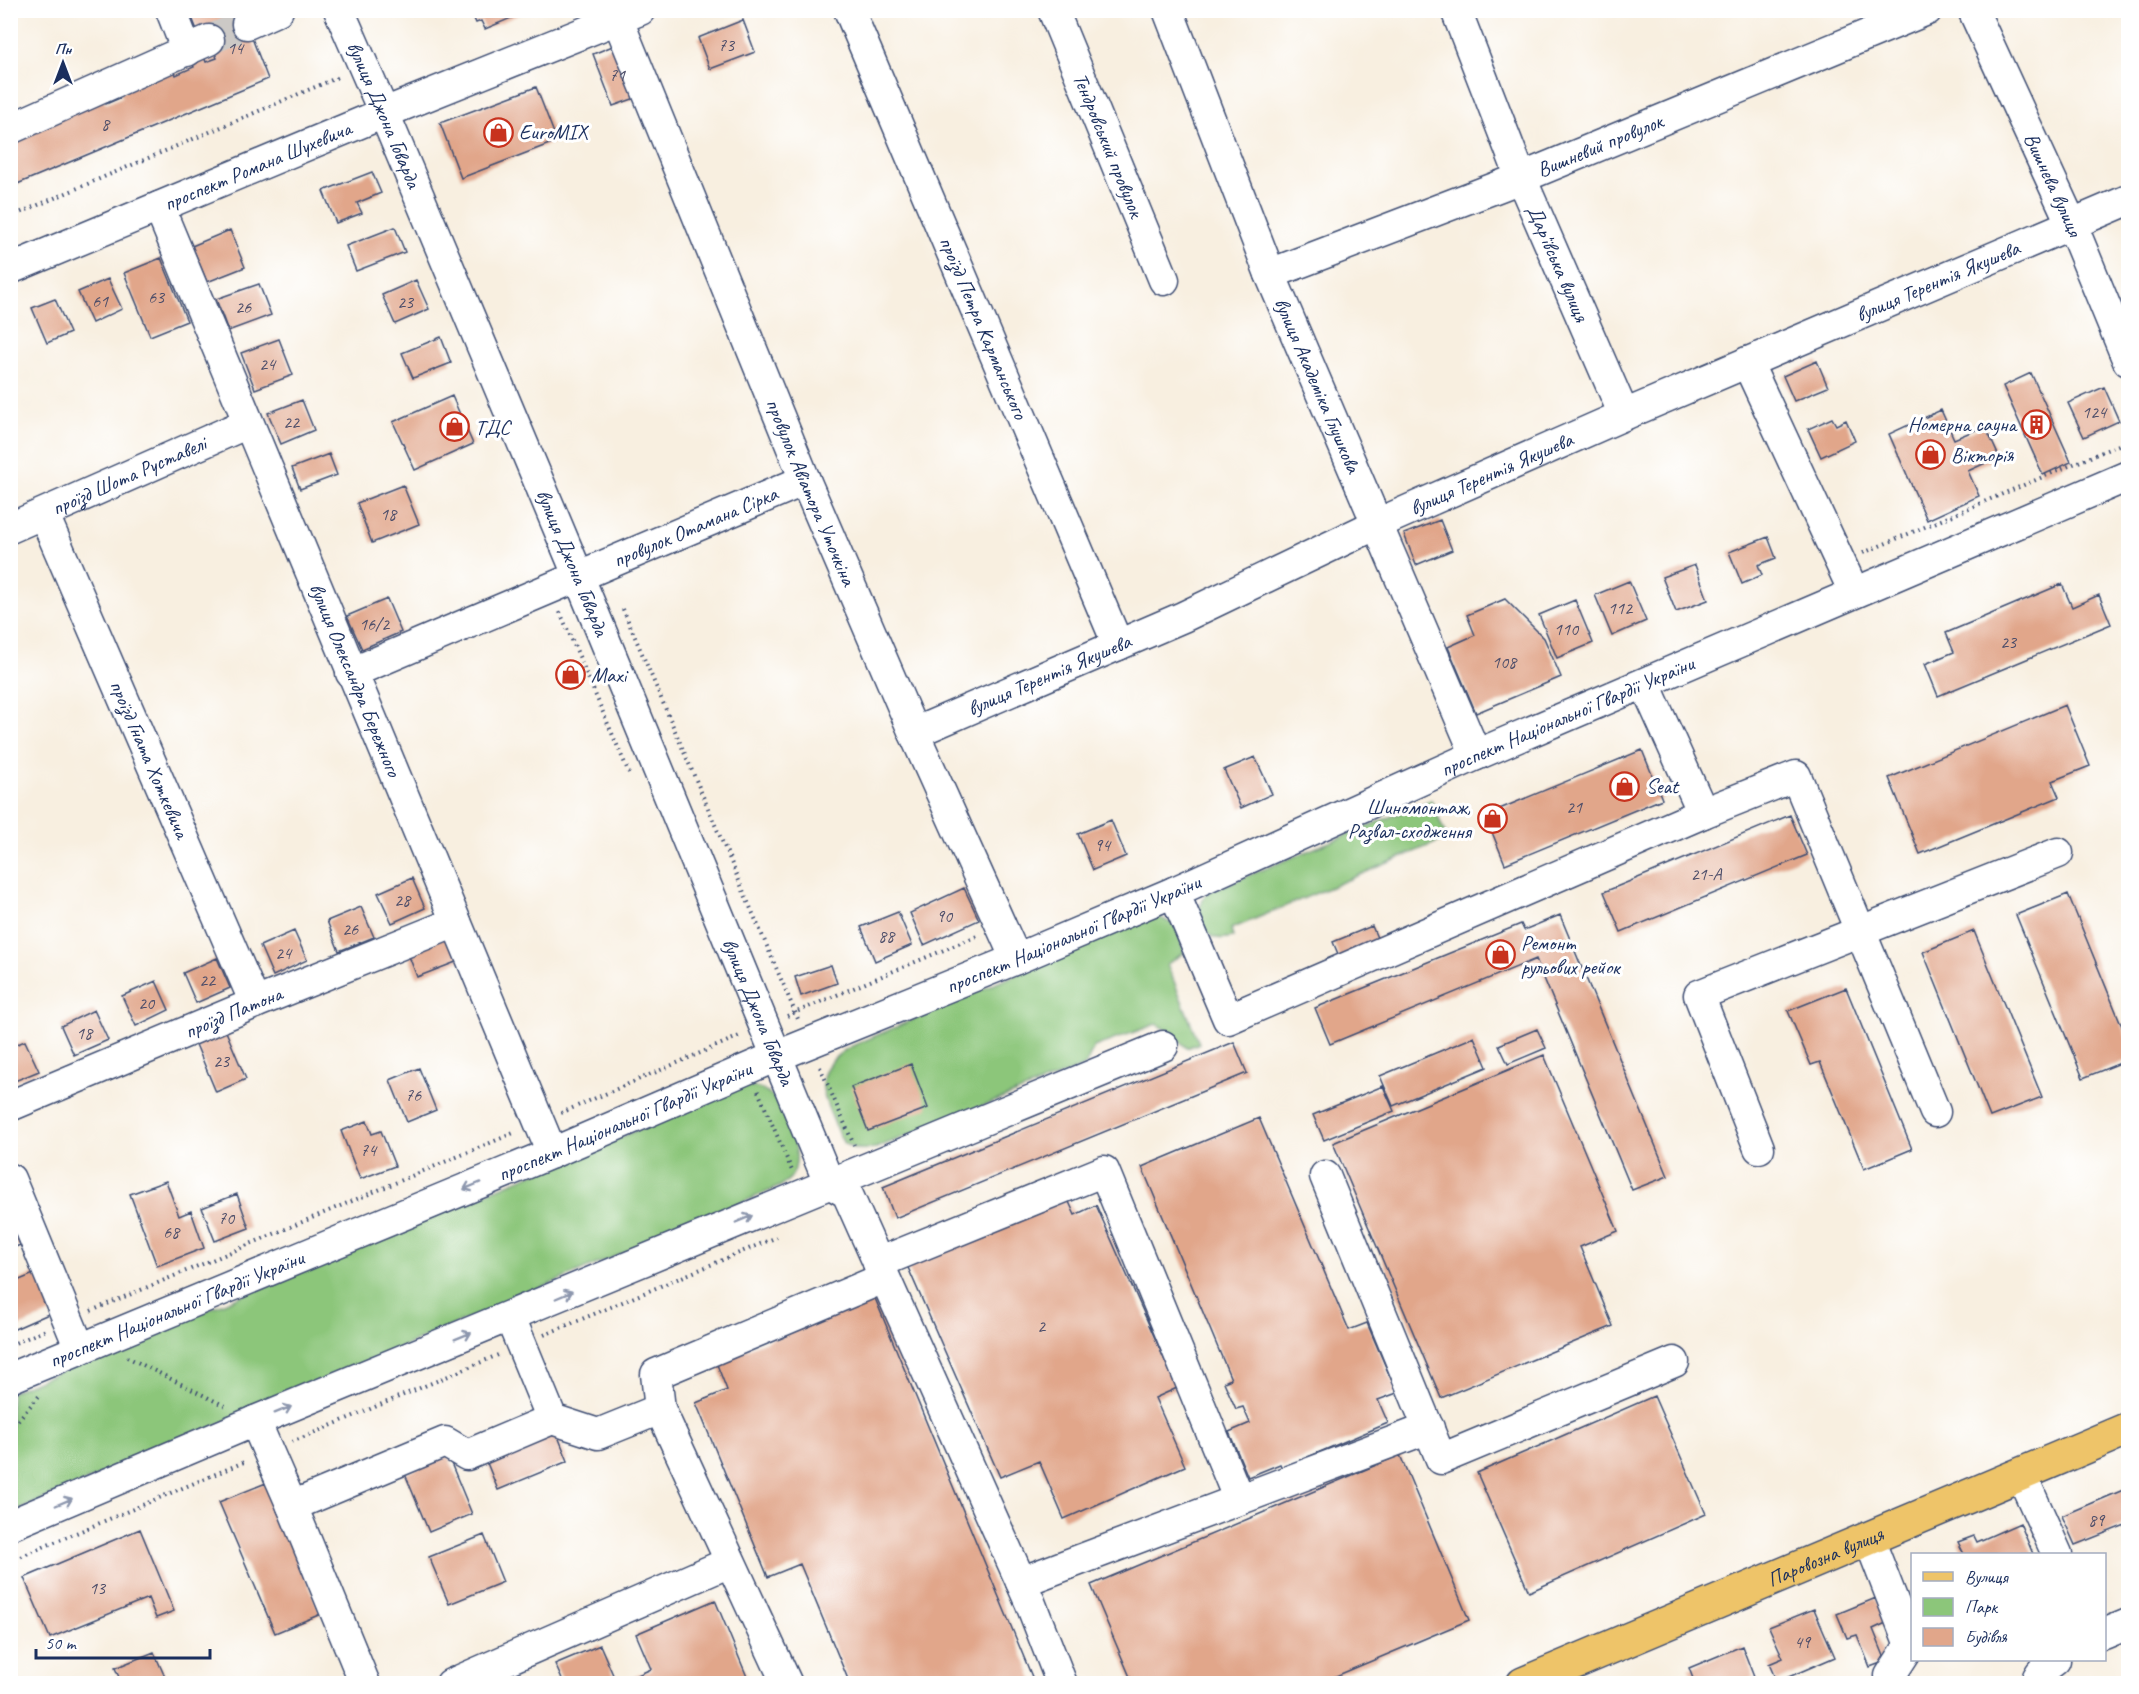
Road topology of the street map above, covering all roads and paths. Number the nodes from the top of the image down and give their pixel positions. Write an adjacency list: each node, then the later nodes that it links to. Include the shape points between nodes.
1 (171, 10): 14 (street, via 198,46)
2 (278, 10): 11 (street)
3 (339, 10): 12 (street, вулиця Джона Говарда)
4 (849, 10): 37 (street, проїзд Петра Карманського)
5 (1053, 10): 22 (street, Тендровський провулок)
6 (1168, 10): 21 (street, вулиця Академіка Глушкова)
7 (1456, 10): 15 (street, Дар'ївська вулиця)
8 (1927, 10): 15 (street, Вишневий провулок)
9 (1973, 10): 19 (street, Вишнева вулиця)
10 (629, 15): 13 (street, проспект Романа Шухевича); 29 (street, провулок Авіатора Уточкіна)
11 (247, 24)
12 (363, 66): 13 (street, вулиця Джона Говарда); 18 (path)
13 (384, 113): 17 (street, проспект Романа Шухевича); 34 (street, вулиця Джона Говарда)
14 (10, 129)
15 (1521, 178): 21 (street, Вишневий провулок); 25 (street, Дар'ївська вулиця)
16 (2128, 200): 19 (street, вулиця Терентія Якушева)
17 (159, 207): 20 (street, проспект Романа Шухевича); 26 (street, вулиця Олександра Бережного)
18 (10, 217)
19 (2072, 225): 23 (street, Вишнева вулиця); 24 (street, вулиця Терентія Якушева)
20 (10, 269)
21 (1270, 274): 31 (street, вулиця Академіка Глушкова)
22 (1164, 280)
23 (2128, 361)
24 (1747, 362): 25 (street, вулиця Терентія Якушева); 33 (street)
25 (1624, 415): 31 (street, вулиця Терентія Якушева)
26 (248, 423): 30 (street, проїзд Шота Руставелі); 38 (street, вулиця Олександра Бережного)
27 (2128, 441): 33 (path)
28 (2128, 476): 35 (street, проспект Національної Гвардії України)
29 (805, 480): 34 (street, провулок Отамана Сірка); 40 (street, провулок Авіатора Уточкіна)
30 (44, 515): 32 (street, проїзд Шота Руставелі); 49 (street, проїзд Гната Хоткевича)
31 (1377, 524): 37 (street, вулиця Терентія Якушева); 41 (street, вулиця Академіка Глушкова)
32 (10, 528)
33 (1840, 562): 35 (street)
34 (578, 575): 38 (street, провулок Отамана Сірка); 51 (street, вулиця Джона Говарда)
35 (1854, 592): 39 (street, проспект Національної Гвардії України)
36 (623, 608): 50 (path)
37 (1118, 645): 40 (street, вулиця Терентія Якушева)
38 (351, 673): 45 (street, вулиця Олександра Бережного)
39 (1645, 684): 41 (street, проспект Національної Гвардії України); 42 (street)
40 (914, 733): 46 (street, провулок Авіатора Уточкіна)
41 (1476, 755): 44 (street, проспект Національної Гвардії України)
42 (1703, 813): 44 (street, via 1228,1019); 47 (street, via 1796,776)
43 (2058, 853): 47 (street)
44 (1174, 892): 48 (street, проспект Національної Гвардії України)
45 (456, 922): 49 (street, проїзд Патона); 59 (street, вулиця Олександра Бережного)
46 (1001, 926): 48 (street, провулок Авіатора Уточкіна); 50 (path)
47 (1859, 933): 58 (street); 60 (street, via 1699,995)
48 (1016, 959): 53 (street, проспект Національної Гвардії України)
49 (255, 1003): 57 (street, проїзд Патона)
50 (795, 1012): 51 (path); 53 (path)
51 (765, 1026): 52 (path); 55 (street, вулиця Джона Говарда)
52 (735, 1038): 56 (path); 59 (path)
53 (810, 1043): 55 (street, проспект Національної Гвардії України); 62 (path)
54 (1162, 1046): 62 (street)
55 (777, 1056): 56 (street, проспект Національної Гвардії України); 65 (street, вулиця Джона Говарда)
56 (748, 1069): 61 (street, проспект Національної Гвардії України); 66 (path)
57 (10, 1106)
58 (1935, 1112)
59 (538, 1122): 61 (street, вулиця Олександра Бережного); 70 (path)
60 (1759, 1148)
61 (552, 1153): 73 (street, проспект Національної Гвардії України, one-way to 73)
62 (864, 1169): 65 (street)
63 (1325, 1176): 80 (street)
64 (10, 1179): 70 (street)
65 (830, 1183): 66 (street); 68 (street, via 847,1193)
66 (802, 1195): 69 (street, one-way to 66)
67 (786, 1233): 72 (path)
68 (881, 1271): 77 (street, via 656,1374); 84 (street, via 1104,1171); 91 (street)
69 (510, 1317): 72 (street); 79 (street, one-way to 69)
70 (68, 1321): 71 (path); 73 (street)
71 (10, 1345)
72 (522, 1345): 78 (street); 82 (path)
73 (80, 1349): 76 (street, проспект Національної Гвардії України)
74 (122, 1355): 79 (path)
75 (1674, 1362): 80 (street, via 1441,1459)
76 (10, 1378)
77 (660, 1409): 78 (street, via 598,1434); 90 (street)
78 (552, 1419): 85 (street, via 467,1455 445,1442)
79 (255, 1421): 82 (street); 86 (street, one-way to 79)
80 (1429, 1428): 84 (street)
81 (2128, 1429): 83 (main road, Паровозна вулиця)
82 (268, 1452): 85 (street); 89 (path)
83 (2021, 1474): 87 (main road, Паровозна вулиця); 88 (street)
84 (1239, 1500): 91 (street)
85 (292, 1506): 96 (street)
86 (10, 1525)
87 (1869, 1539): 95 (street, via 1910,1646); 100 (main road, Паровозна вулиця)
88 (2057, 1553)
89 (10, 1561)
90 (730, 1563): 97 (street); 98 (street)
91 (1021, 1582): 99 (street)
92 (2128, 1624): 93 (street)
93 (2106, 1633)
94 (2053, 1661): 101 (street)
95 (1890, 1676)
96 (365, 1683)
97 (451, 1683)
98 (787, 1683)
99 (1062, 1683)
100 (1523, 1683)
101 (2037, 1683)

